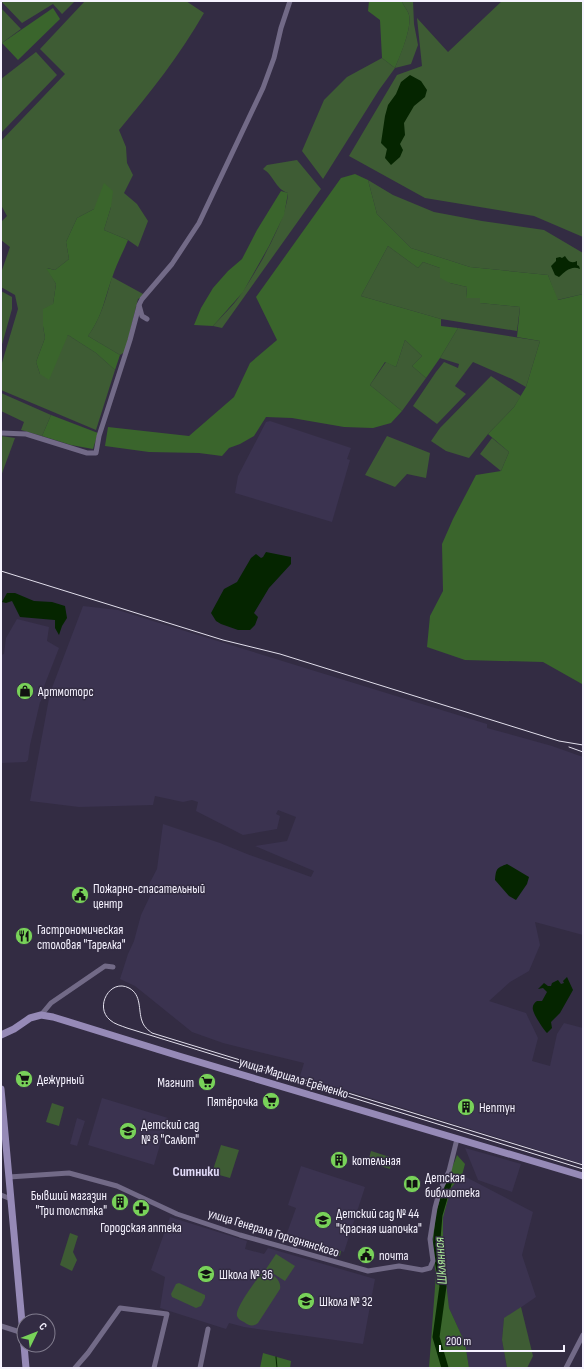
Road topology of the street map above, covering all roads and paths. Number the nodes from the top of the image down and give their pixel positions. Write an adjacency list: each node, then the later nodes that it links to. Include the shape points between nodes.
1 (290, 1): 2 (street, via 263,88 199,223 172,264)
2 (139, 305): 3 (street, via 142,316); 4 (street, via 96,453 87,453 26,434)
3 (147, 319)
4 (1, 433)
5 (112, 967): 6 (street, via 105,966 51,1003)
6 (41, 1014): 7 (main road); 9 (main road, улица Маршала Ерёменко, via 225,1072)
7 (1, 1035)
8 (1, 1089): 11 (main road)
9 (457, 1139): 10 (main road, улица Маршала Ерёменко); 11 (street, улица Генерала Городнянского, via 449,1171 435,1208 430,1239 433,1261 430,1268 422,1270 399,1266 368,1271 185,1216 117,1186 69,1173)
10 (583, 1176)
11 (9, 1177): 13 (main road)
12 (1, 1195): 13 (street)
13 (11, 1199): 14 (main road)
14 (21, 1313)
15 (1, 1326): 17 (street)
16 (208, 1328): 23 (street)
17 (16, 1331)
18 (583, 1335): 24 (street)
19 (25, 1353): 20 (main road)
20 (26, 1368)
21 (75, 1368): 22 (street, via 120,1308 167,1314)
22 (154, 1368)
23 (200, 1368)
24 (566, 1368)

